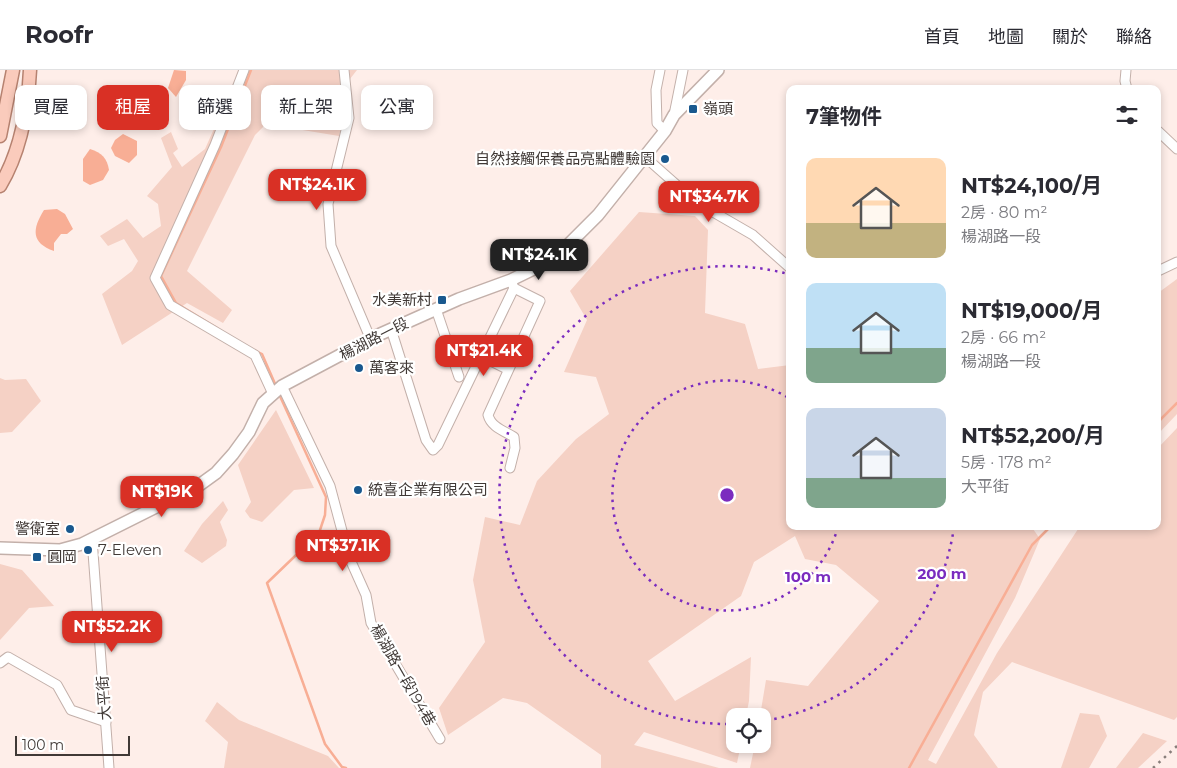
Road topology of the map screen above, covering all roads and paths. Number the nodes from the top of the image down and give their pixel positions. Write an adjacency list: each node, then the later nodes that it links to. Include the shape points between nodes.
1 (13, 70): 13 (main road)
2 (30, 70): 16 (main road, via 22,134)
3 (244, 70): 27 (street, 楊湖路一段194巷, via 215,145 155,278 170,305 256,355)
4 (344, 70): 23 (street, via 349,118 328,204 331,246)
5 (660, 70): 11 (street, via 656,90 657,123)
6 (683, 70): 10 (street)
7 (718, 70): 10 (street, 楊湖路一段)
8 (1126, 70): 9 (street)
9 (1126, 85)
10 (674, 115): 11 (street, 楊湖路一段)
11 (665, 131): 15 (street, 楊湖路一段)
12 (1161, 134): 14 (street)
13 (0, 136)
14 (1177, 149)
15 (644, 157): 18 (street, via 696,202 753,235); 20 (street, 楊湖路一段, via 598,216 568,247)
16 (0, 186)
17 (1177, 262): 19 (street)
18 (786, 264)
19 (1161, 270)
20 (512, 284): 21 (street, 楊湖路一段); 24 (street); 25 (street, via 540,301)
21 (436, 309): 22 (street, 楊湖路一段); 26 (street)
22 (391, 329): 23 (street, 楊湖路一段); 24 (street, via 426,440 433,450)
23 (371, 340): 27 (street, 楊湖路一段)
24 (481, 356): 25 (street)
25 (507, 368): 28 (street, via 488,415 489,421 514,437)
26 (459, 377)
27 (277, 390): 29 (street, 楊湖路一段, via 263,403 248,432 216,473 198,486); 33 (street, 楊湖路一段194巷, via 330,486 349,557 366,595 371,623)
28 (510, 468)
29 (92, 539): 30 (street, 楊湖路一段, via 60,550); 32 (street, 大平街)
30 (0, 548)
31 (0, 663): 32 (street, via 8,656 57,685 71,710)
32 (106, 722): 34 (street, 大平街)
33 (440, 739)
34 (109, 768)

